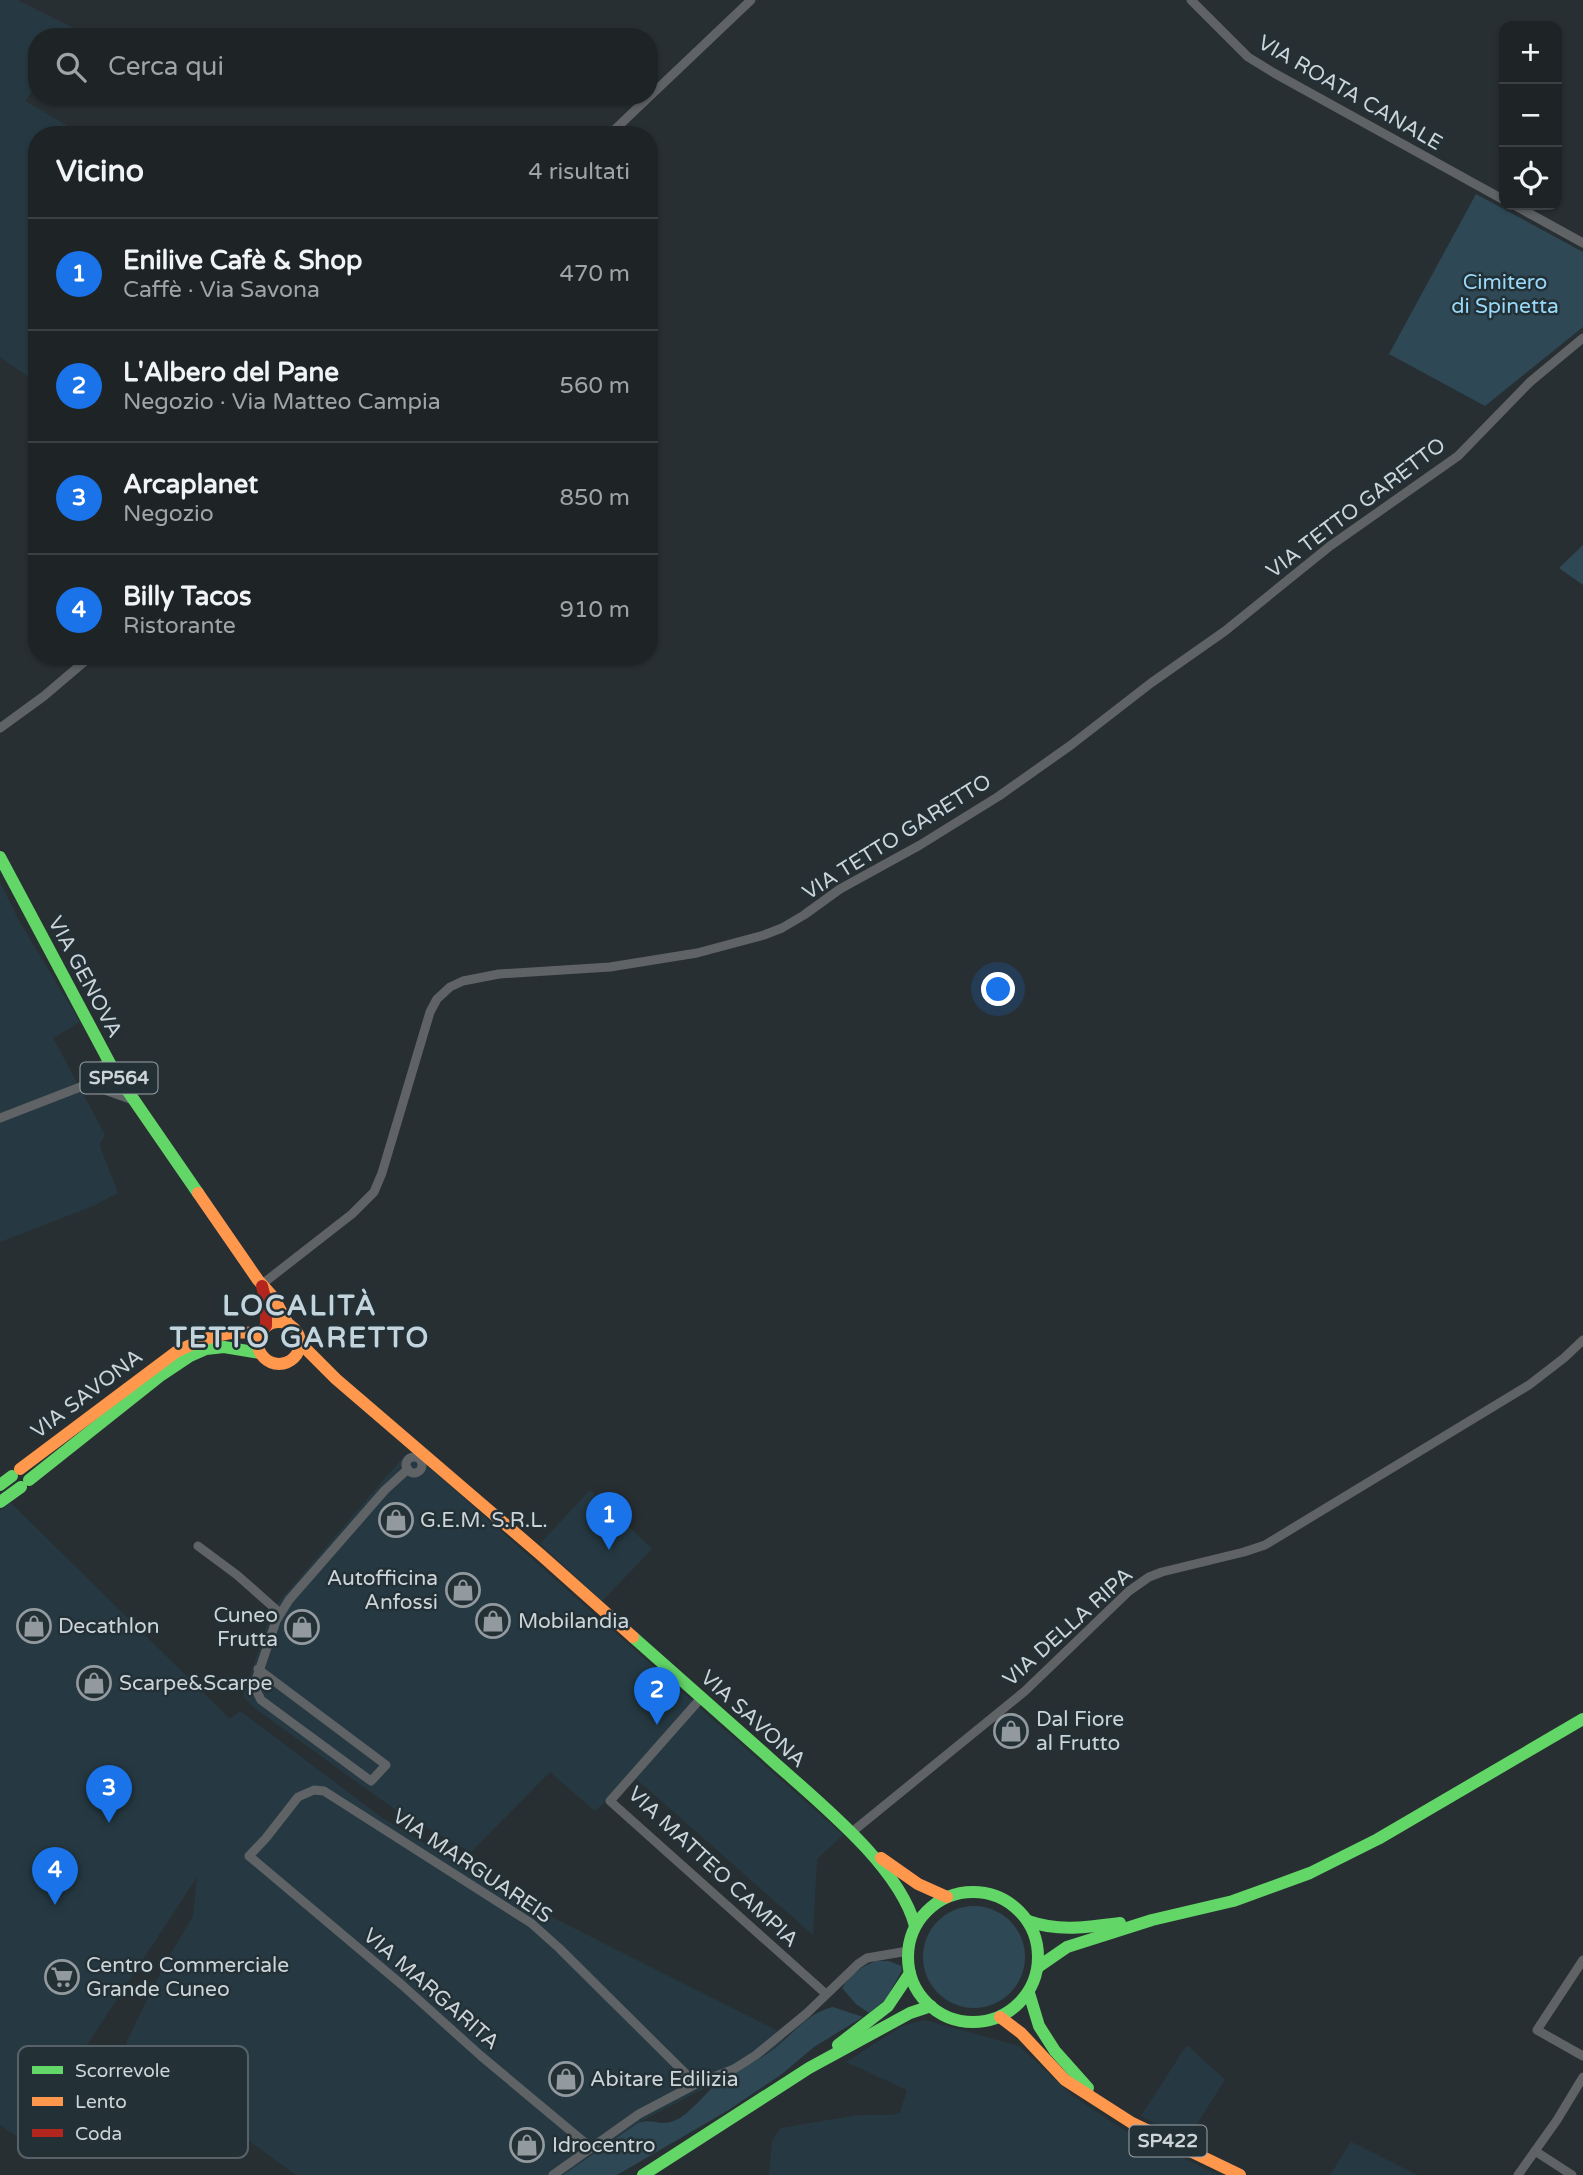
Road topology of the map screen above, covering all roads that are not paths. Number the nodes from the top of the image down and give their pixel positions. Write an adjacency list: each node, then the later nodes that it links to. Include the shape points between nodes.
1 (751, 0): 3 (street)
2 (1191, 0): 6 (street, VIA ROATA CANALE, via 1248,57 1274,74)
3 (658, 88)
4 (641, 105): 5 (street)
5 (618, 126)
6 (1499, 197)
7 (1523, 210): 8 (street)
8 (1583, 243)
9 (1583, 338): 18 (street, VIA TETTO GARETTO, via 1531,382 1458,456 1329,547 1071,745 999,796 782,928 697,953 610,967 499,974 450,987 430,1012 374,1192)
10 (80, 665): 11 (street)
11 (0, 728)
12 (0, 857): 13 (main road, VIA GENOVA / SP564)
13 (111, 1066): 14 (street, via 89,1075); 15 (street); 16 (main road, VIA GENOVA / SP564)
14 (88, 1084): 15 (street); 17 (street)
15 (100, 1089): 16 (street)
16 (135, 1101): 18 (main road, VIA GENOVA / SP564)
17 (0, 1118)
18 (261, 1285): 19 (main road, VIA GENOVA / SP564); 20 (main road, VIA GENOVA / SP564, via 266,1303)
19 (288, 1324): 20 (main road, via 277,1322); 22 (main road)
20 (263, 1330): 23 (main road, via 257,1340); 27 (main road, VIA SAVONA, via 223,1334 189,1344)
21 (1583, 1340): 34 (street, VIA DELLA RIPA, via 1529,1385 1265,1545 1149,1577 1025,1691)
22 (300, 1343): 24 (main road); 25 (main road, VIA SAVONA)
23 (260, 1353): 24 (main road, via 270,1363); 28 (main road, VIA SAVONA, via 224,1347 190,1356)
24 (291, 1361): 25 (main road, VIA SAVONA)
25 (336, 1378): 26 (main road, VIA SAVONA)
26 (423, 1457): 30 (street, via 409,1459 408,1469); 32 (main road, VIA SAVONA)
27 (0, 1485)
28 (0, 1502)
29 (198, 1546): 30 (street)
30 (280, 1613): 31 (street)
31 (258, 1669): 31 (street, via 254,1686 261,1700 371,1781 386,1765)
32 (701, 1698): 34 (main road, VIA SAVONA); 46 (street, VIA MATTEO CAMPIA, via 610,1801)
33 (1583, 1719): 38 (main road, via 1378,1839 1310,1873 1233,1901)
34 (852, 1832): 35 (main road, VIA SAVONA)
35 (866, 1846): 37 (main road, VIA SAVONA, via 918,1884); 40 (main road, VIA SAVONA, via 897,1886)
36 (249, 1856): 52 (street, VIA MARGUAREIS, via 298,1797 324,1791 531,1923); 54 (street, VIA MARGARITA)
37 (947, 1897): 39 (main road, via 971,1891 988,1893 1010,1903); 40 (main road)
38 (1152, 1920): 39 (main road, via 1073,1929); 43 (main road, via 1067,1947)
39 (1028, 1921): 43 (main road, via 1039,1951)
40 (915, 1926): 41 (main road)
41 (908, 1951): 44 (main road); 46 (street, via 867,1958)
42 (1583, 1960): 50 (street, via 1537,2030)
43 (1038, 1967): 45 (main road)
44 (910, 1973): 47 (main road); 49 (main road, via 888,2006)
45 (1028, 1993): 48 (main road); 53 (main road, SP422, via 1049,2042)
46 (826, 1994): 52 (street, via 773,2042 734,2069)
47 (931, 2006): 48 (main road, via 964,2021); 49 (main road)
48 (1000, 2017): 53 (main road, SP422, via 1065,2080)
49 (860, 2035): 57 (main road)
50 (1583, 2056)
51 (1583, 2077): 55 (street)
52 (696, 2084): 54 (street)
53 (1100, 2102): 58 (main road, SP422)
54 (590, 2147): 56 (street)
55 (1535, 2151): 59 (street); 60 (street)
56 (553, 2175)
57 (643, 2175)
58 (1240, 2175)
59 (1518, 2175)
60 (1572, 2175)

